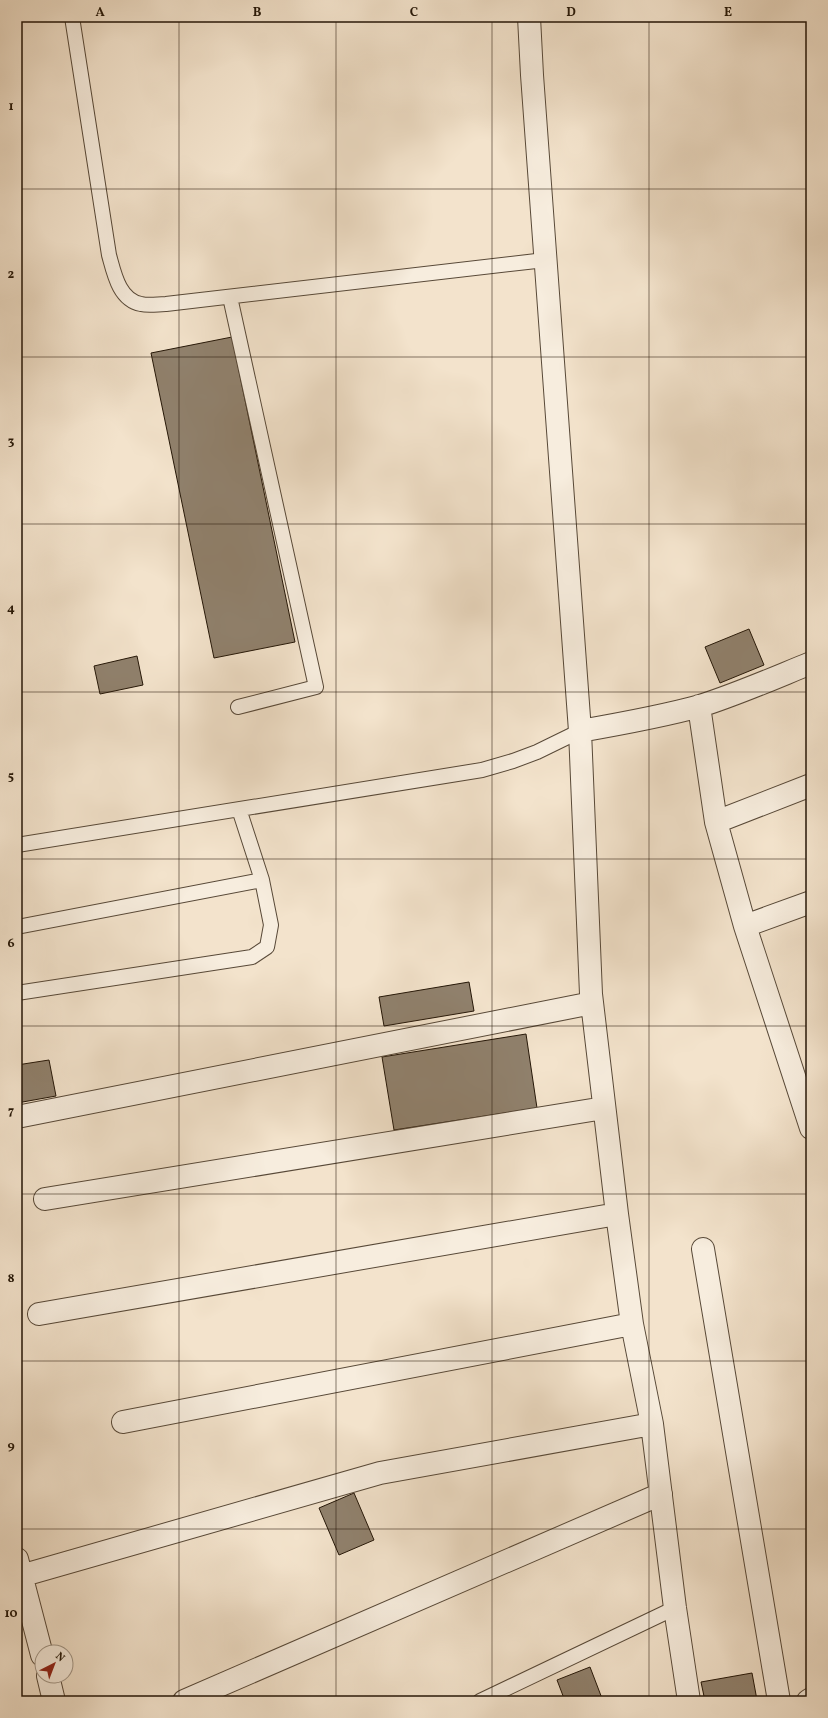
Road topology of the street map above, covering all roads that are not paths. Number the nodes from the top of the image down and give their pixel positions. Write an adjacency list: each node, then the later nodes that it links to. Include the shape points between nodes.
1 (72, 17): 4 (lane, via 109,255 117,283 128,299 141,304)
2 (529, 17): 3 (street)
3 (545, 260): 4 (lane); 8 (street)
4 (230, 297): 7 (lane, via 316,687)
5 (811, 663): 6 (street)
6 (699, 706): 8 (street); 11 (street)
7 (238, 707)
8 (580, 731): 10 (lane, via 537,752 482,770); 18 (street)
9 (811, 785): 11 (street)
10 (239, 809): 12 (lane); 13 (lane)
11 (716, 822): 15 (street)
12 (17, 845)
13 (262, 880): 16 (lane); 17 (lane, via 271,925 267,948 252,957)
14 (811, 902): 15 (street)
15 (745, 926): 21 (street)
16 (17, 927)
17 (17, 992)
18 (592, 1003): 19 (street); 20 (street)
19 (604, 1108): 22 (street); 23 (street)
20 (17, 1117)
21 (811, 1128)
22 (45, 1199)
23 (617, 1214): 25 (street); 26 (street)
24 (703, 1249): 39 (street)
25 (39, 1314)
26 (632, 1324): 27 (street); 28 (street)
27 (123, 1422)
28 (652, 1424): 29 (street); 30 (street, via 380,1473)
29 (661, 1494): 31 (street); 36 (street)
30 (19, 1571): 32 (street)
31 (675, 1608): 37 (lane); 38 (street)
32 (39, 1644)
33 (50, 1684): 35 (street)
34 (811, 1699): 40 (street)
35 (54, 1701)
36 (184, 1701)
37 (480, 1701)
38 (689, 1701)
39 (779, 1701)
40 (808, 1701)

